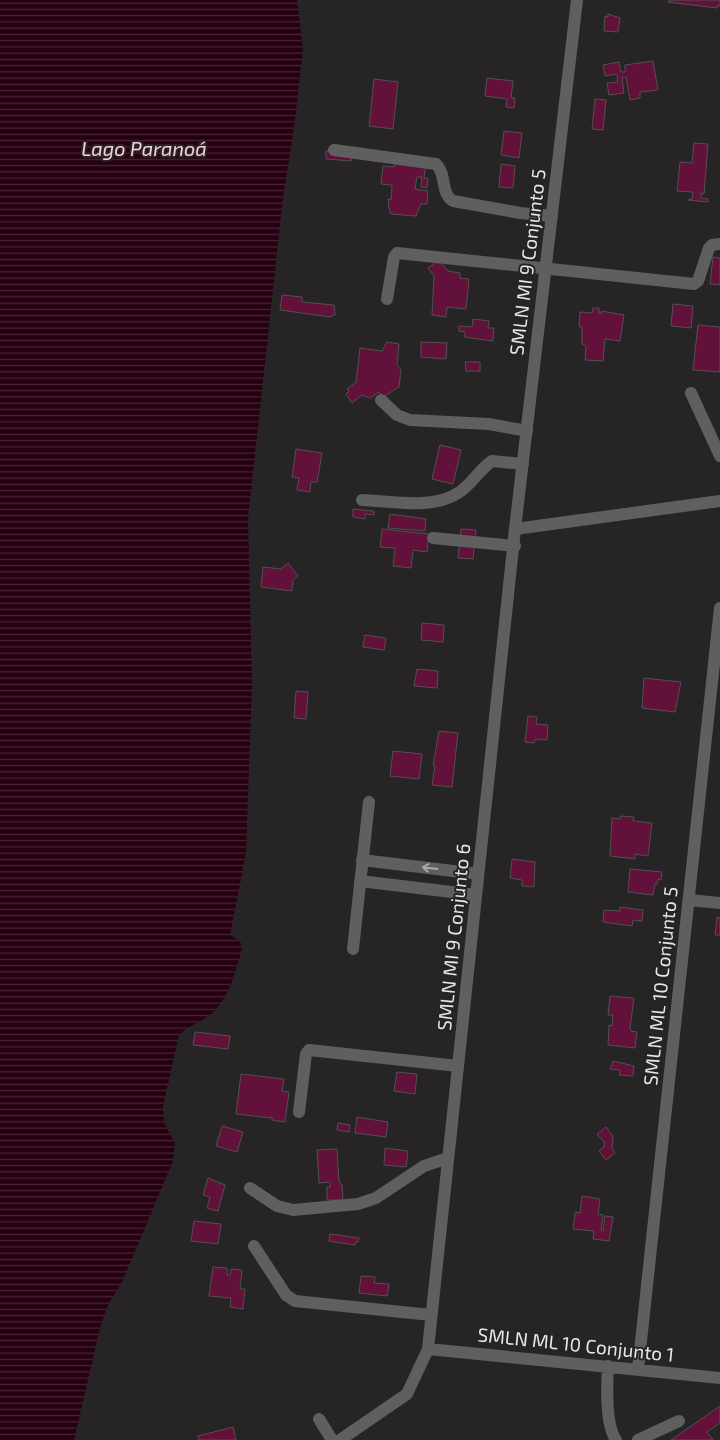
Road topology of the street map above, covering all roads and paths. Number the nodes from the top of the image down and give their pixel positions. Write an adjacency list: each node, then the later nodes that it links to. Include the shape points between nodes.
1 (577, 0): 3 (street, SMLN MI 9 Conjunto 5)
2 (334, 150): 3 (street, via 436,164 441,168 446,193 453,201)
3 (552, 216): 5 (street, SMLN MI 9 Conjunto 5)
4 (720, 244): 5 (street, via 709,248 696,284)
5 (545, 270): 6 (street, via 397,254); 9 (street, SMLN MI 9 Conjunto 5)
6 (387, 299)
7 (691, 393): 10 (street)
8 (381, 400): 9 (street, via 397,415 410,420 489,424)
9 (527, 432): 11 (street, SMLN MI 9 Conjunto 5)
10 (720, 456)
11 (523, 464): 12 (street, via 492,461 465,488 443,501); 14 (street, SMLN MI 9 Conjunto 5)
12 (362, 500)
13 (720, 501): 14 (street)
14 (515, 529): 16 (street, SMLN MI 9 Conjunto 6)
15 (433, 538): 16 (street)
16 (515, 546): 21 (street, SMLN MI 9 Conjunto 6)
17 (720, 608): 18 (street, SMLN ML 10 Conjunto 5)
18 (718, 642): 24 (street, SMLN ML 10 Conjunto 5)
19 (368, 802): 20 (street)
20 (362, 860): 21 (street, one-way to 20); 22 (street)
21 (478, 874): 23 (street, SMLN MI 9 Conjunto 6)
22 (360, 881): 23 (street); 26 (street)
23 (476, 895): 27 (street, SMLN MI 9 Conjunto 6)
24 (689, 900): 25 (street); 35 (street, SMLN ML 10 Conjunto 5)
25 (720, 903)
26 (353, 949)
27 (458, 1066): 28 (street, via 309,1050); 29 (street, SMLN MI 9 Conjunto 6)
28 (299, 1112)
29 (448, 1158): 30 (street, via 424,1166 376,1198 358,1204 293,1210 277,1206); 32 (street, SMLN MI 9 Conjunto 6)
30 (250, 1188)
31 (254, 1246): 32 (street, via 286,1295 295,1301)
32 (431, 1315): 33 (street, SMLN MI 9 Conjunto 6)
33 (428, 1349): 34 (street, SMLN ML 10 Conjunto 1); 40 (street, SMLN MI 9 Conjunto 6, via 407,1394)
34 (608, 1366): 35 (street, SMLN ML 10 Conjunto 1); 41 (street, via 611,1432)
35 (638, 1369): 36 (street, SMLN ML 10 Conjunto 1)
36 (720, 1378)
37 (319, 1419): 39 (street)
38 (680, 1421): 42 (street)
39 (332, 1440)
40 (340, 1440)
41 (616, 1440)
42 (638, 1440)

